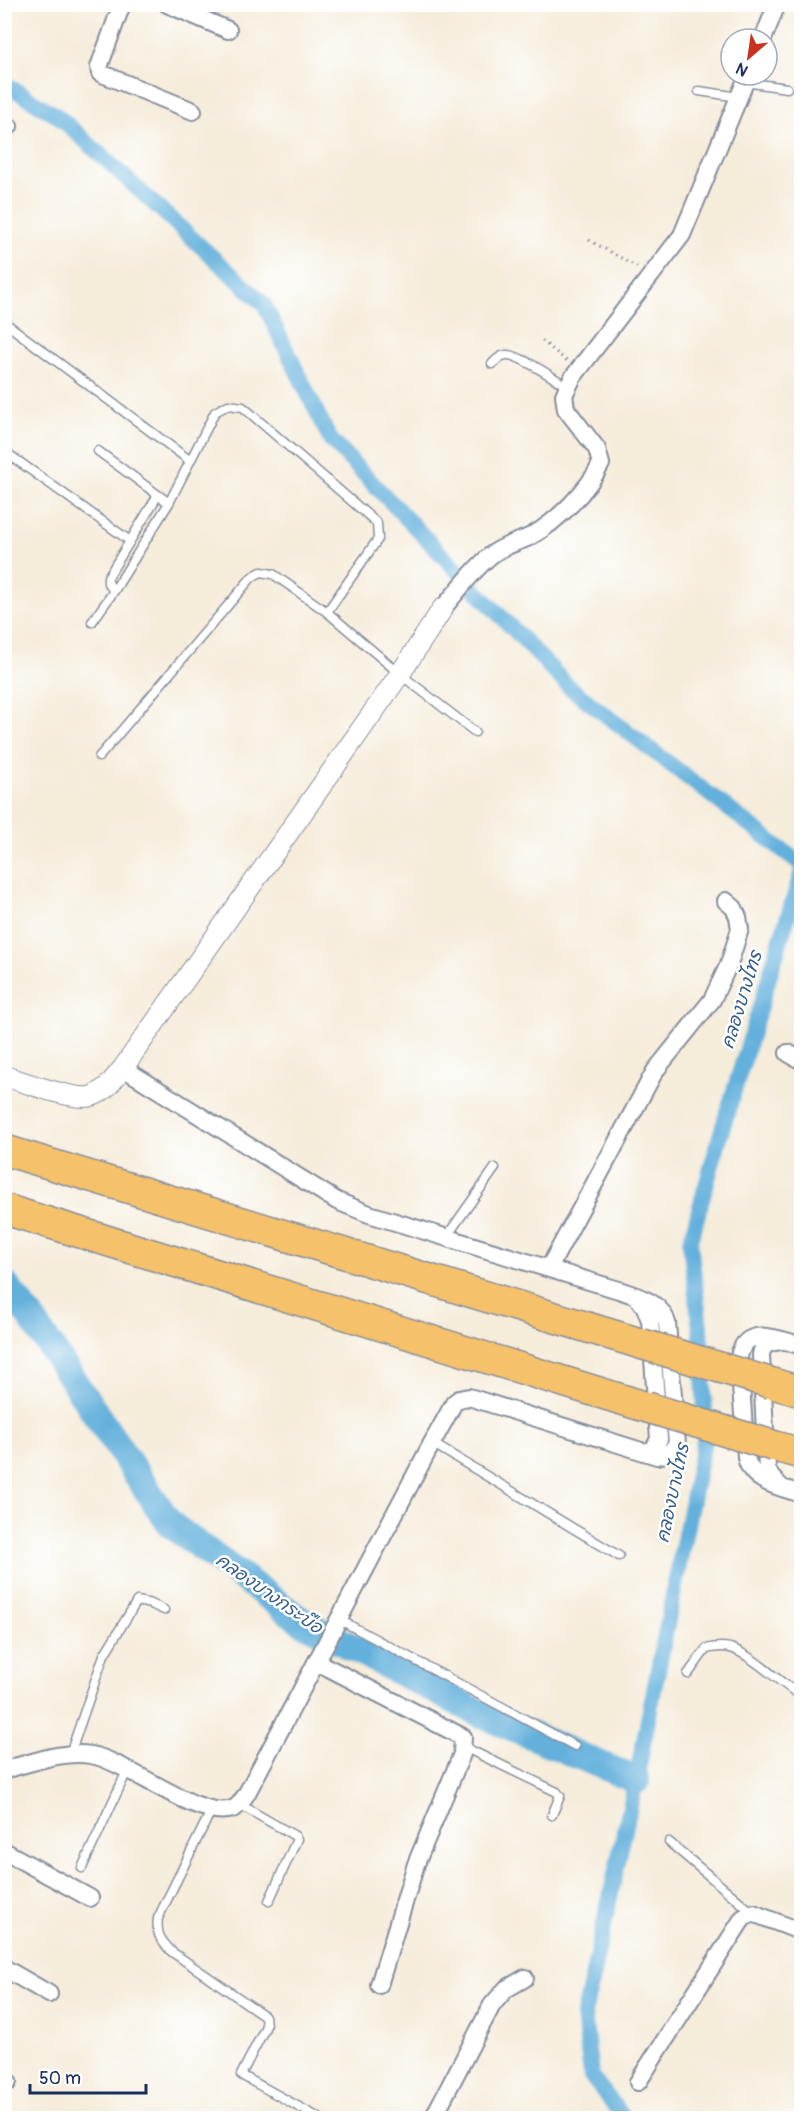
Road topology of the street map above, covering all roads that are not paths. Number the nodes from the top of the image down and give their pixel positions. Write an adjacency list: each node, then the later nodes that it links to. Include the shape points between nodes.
1 (122, 4): 11 (street, via 100,73)
2 (167, 4): 5 (street)
3 (777, 4): 4 (street)
4 (768, 27)
5 (228, 30)
6 (729, 87): 10 (lane)
7 (743, 87): 14 (street, via 682,235)
8 (779, 87): 9 (lane)
9 (787, 87)
10 (699, 91)
11 (193, 111)
12 (4, 322): 17 (lane)
13 (492, 364): 14 (lane, via 502,356 517,358)
14 (568, 387): 22 (street, via 564,394 566,409 597,449 601,464 592,480 550,524 490,556)
15 (4, 451): 20 (lane)
16 (98, 451): 18 (lane)
17 (189, 460): 19 (lane); 23 (lane, via 215,412 228,405 243,407 377,523 378,539)
18 (158, 495): 19 (lane); 20 (lane)
19 (169, 503): 21 (lane)
20 (130, 541): 21 (lane, via 108,577)
21 (114, 591): 24 (lane)
22 (443, 608): 25 (street)
23 (327, 612): 25 (lane); 27 (lane, via 273,574 261,572 252,577)
24 (93, 622)
25 (400, 674): 26 (lane); 29 (street)
26 (475, 732)
27 (99, 757)
28 (726, 901): 35 (street, via 734,908 740,928 712,1000 655,1071)
29 (123, 1068): 30 (street, via 106,1088 89,1097); 34 (street, via 337,1201)
30 (4, 1076)
31 (4, 1150): 37 (highway, bridge)
32 (495, 1168): 34 (lane)
33 (4, 1209): 39 (highway, bridge)
34 (447, 1236): 35 (street)
35 (549, 1268): 38 (street, via 631,1294 644,1305 650,1320 659,1439 656,1448 643,1452 470,1397 454,1403)
36 (801, 1346): 40 (street, via 784,1341 767,1344 761,1351 767,1468 782,1488)
37 (801, 1392)
38 (432, 1443): 41 (lane); 43 (street)
39 (788, 1450)
40 (801, 1494)
41 (620, 1556)
42 (164, 1611): 49 (lane, via 137,1601 104,1655)
43 (338, 1625): 44 (street); 47 (lane)
44 (320, 1657): 48 (street, via 463,1737); 52 (street)
45 (688, 1674): 46 (lane, via 706,1649 730,1648)
46 (801, 1696)
47 (575, 1746)
48 (464, 1747): 54 (lane, via 557,1792 560,1796); 64 (street, via 416,1864)
49 (70, 1754): 50 (street); 51 (street, via 94,1755)
50 (4, 1770)
51 (128, 1771): 53 (street); 57 (lane)
52 (239, 1804): 53 (street, via 234,1809); 59 (lane, via 297,1839)
53 (212, 1809): 67 (lane, via 158,1918 156,1930 172,1952 265,2016 266,2026 241,2075)
54 (552, 1815)
55 (669, 1842): 60 (lane)
56 (4, 1851): 58 (street)
57 (82, 1868)
58 (90, 1898)
59 (269, 1901)
60 (753, 1913): 61 (street); 66 (street, via 743,1918)
61 (801, 1932)
62 (4, 1968): 65 (street)
63 (525, 1978): 68 (street, via 506,1989 492,2005)
64 (379, 1985)
65 (49, 1994)
66 (638, 2082)
67 (319, 2118)
68 (433, 2118)

